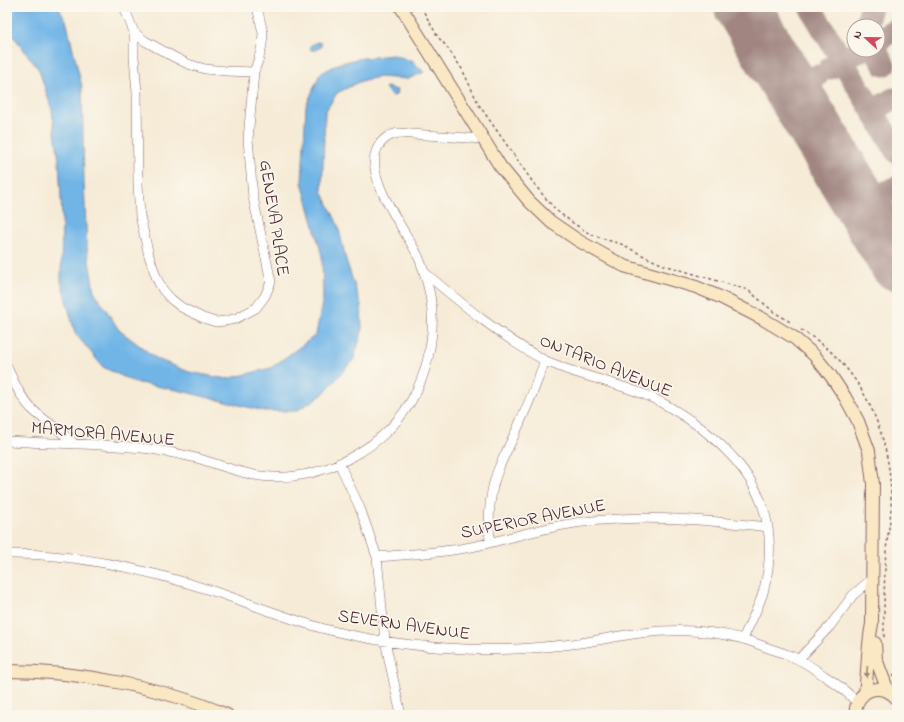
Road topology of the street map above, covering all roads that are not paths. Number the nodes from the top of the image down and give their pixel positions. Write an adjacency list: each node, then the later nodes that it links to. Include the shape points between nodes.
1 (124, 7): 4 (street)
2 (256, 7): 5 (street, GENEVA PLACE, via 263,34)
3 (401, 7): 6 (street)
4 (134, 32): 5 (street, via 188,64 216,71); 5 (street, GENEVA PLACE, via 138,93 140,216 149,256 157,279 171,299 192,313 216,322 235,319 256,308 271,282 253,197 250,169 248,140)
5 (254, 72)
6 (482, 139): 7 (street, MARMORA AVENUE, via 398,133 387,137 376,150 373,163 375,174); 17 (street, via 500,166 529,200 551,222 579,241 624,266 696,287 726,300 793,337 814,355 845,397 858,421 869,451 874,484)
7 (424, 272): 8 (street, ONTARIO AVENUE, via 486,323); 12 (street, MARMORA AVENUE, via 432,308 432,333 428,358 416,392 391,428 365,448)
8 (545, 361): 13 (street, ONTARIO AVENUE, via 638,392 694,423 728,452 746,472 762,503); 14 (street, via 492,490)
9 (7, 367): 11 (street, via 26,402 40,417 66,435)
10 (7, 441): 11 (street, MARMORA AVENUE)
11 (74, 444): 12 (street, MARMORA AVENUE, via 150,449 200,459 245,473 272,477 305,474)
12 (339, 463): 16 (street, via 360,508)
13 (768, 527): 14 (street, SUPERIOR AVENUE, via 691,518 613,518 551,527); 19 (street, ONTARIO AVENUE, via 770,554 765,588)
14 (490, 542): 16 (street, SUPERIOR AVENUE, via 435,552)
15 (7, 554): 20 (street, SEVERN AVENUE, via 64,556 165,576 326,629)
16 (377, 557): 20 (street)
17 (873, 578): 18 (street); 21 (street, via 853,595)
18 (872, 624): 23 (street, via 876,659); 25 (street, one-way to 25, via 868,640 867,675)
19 (743, 638): 20 (street, SEVERN AVENUE, via 692,631 667,631 550,646 497,649 450,648); 21 (street, SEVERN AVENUE)
20 (385, 641): 27 (street)
21 (799, 659): 25 (street, SEVERN AVENUE, via 842,688)
22 (7, 671): 26 (street, via 73,676 121,684 176,697)
23 (888, 691): 24 (street); 25 (street, via 874,689)
24 (897, 699)
25 (859, 705)
26 (227, 715)
27 (401, 715)

